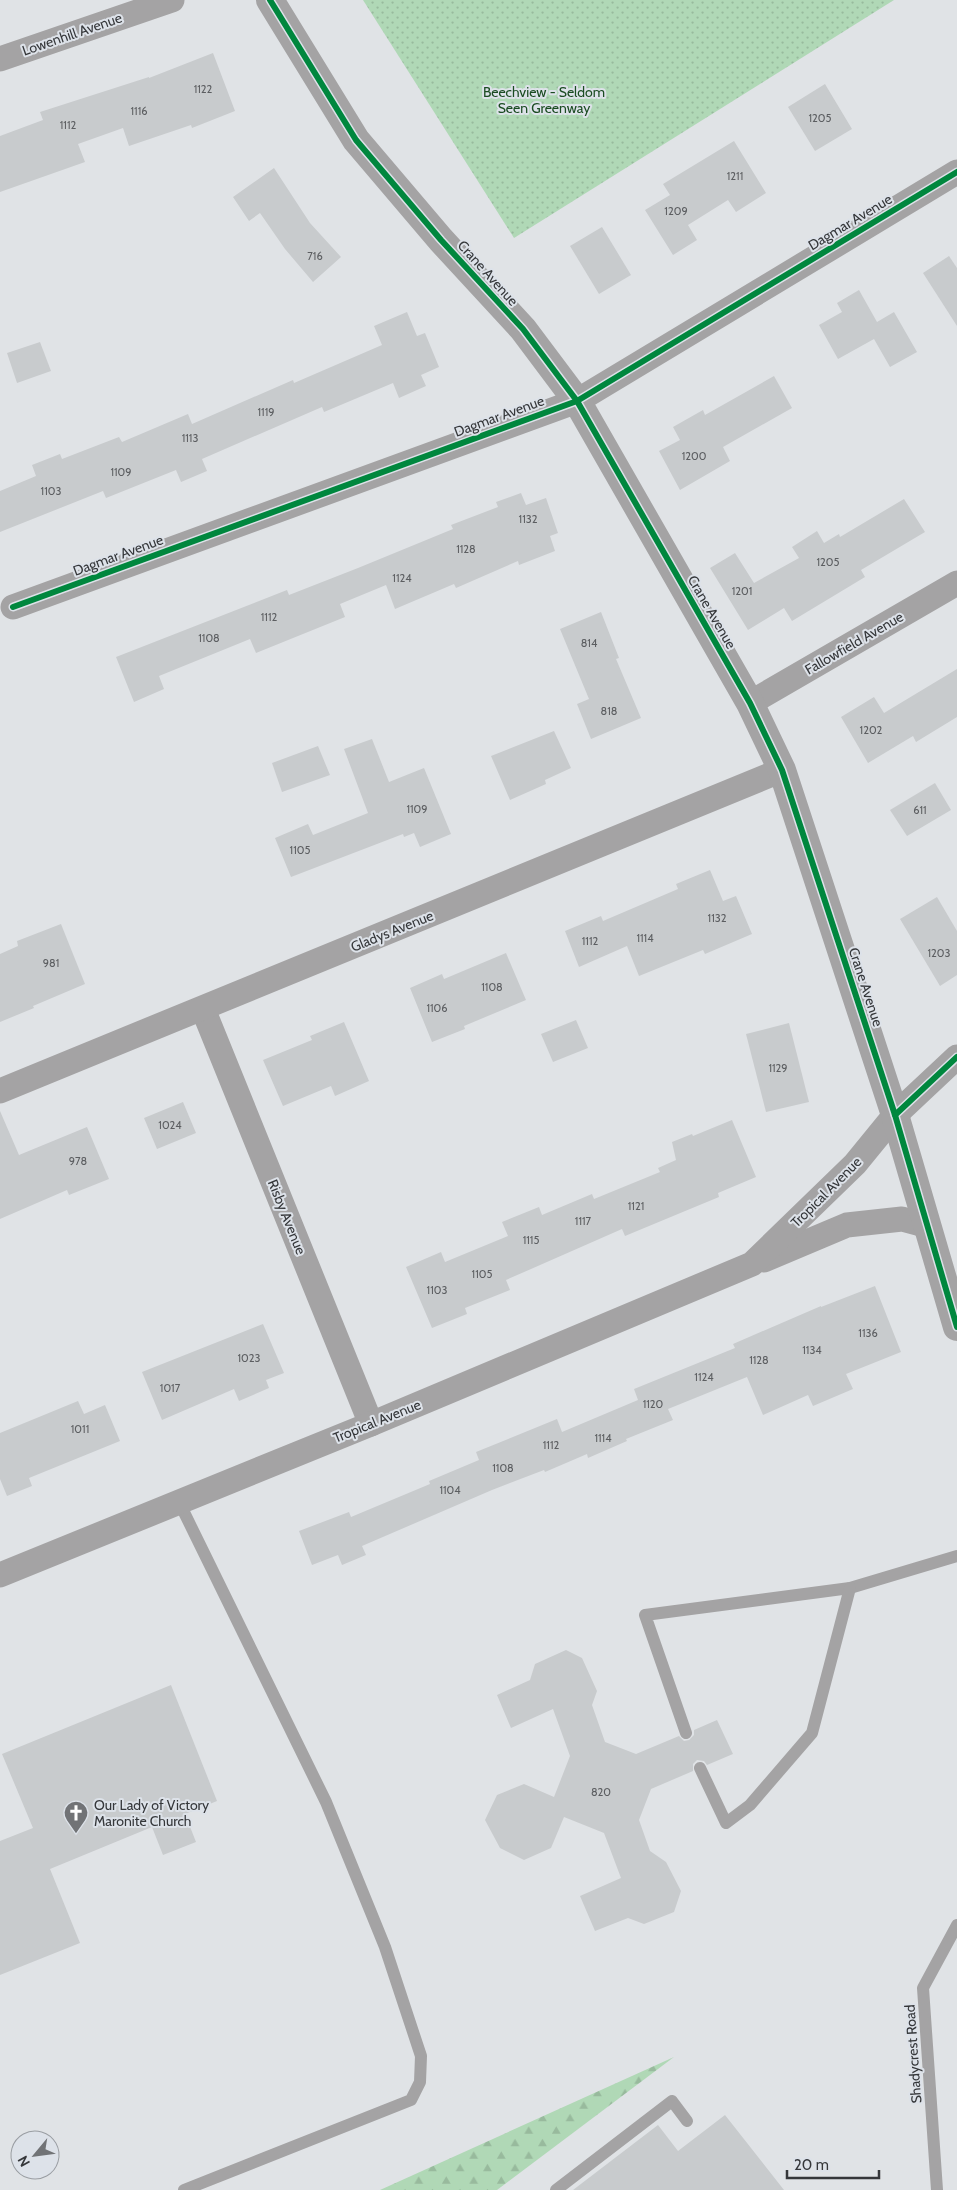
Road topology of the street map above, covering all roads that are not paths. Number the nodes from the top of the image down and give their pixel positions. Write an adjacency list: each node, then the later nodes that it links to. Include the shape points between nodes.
1 (172, 0): 3 (street, Lowenhill Avenue)
2 (270, 0): 5 (street, Crane Avenue, via 356,140 441,240 523,329)
3 (0, 59)
4 (957, 172): 5 (street, Dagmar Avenue)
5 (577, 401): 7 (street, Dagmar Avenue); 8 (street, Crane Avenue)
6 (957, 583): 8 (street, Fallowfield Avenue)
7 (13, 607)
8 (750, 703): 9 (street, Crane Avenue)
9 (782, 770): 10 (street, Gladys Avenue); 13 (street, Crane Avenue)
10 (203, 1009): 12 (street, Gladys Avenue); 17 (street, Risby Avenue)
11 (957, 1056): 13 (street, Tropical Avenue)
12 (0, 1091)
13 (895, 1115): 14 (street, Crane Avenue); 15 (street, Tropical Avenue, via 855,1164)
14 (928, 1226): 15 (street, Tropical Avenue, via 902,1219 847,1225); 16 (street, Crane Avenue)
15 (752, 1264): 17 (street, Tropical Avenue)
16 (957, 1327)
17 (371, 1424): 18 (street, Tropical Avenue)
18 (179, 1502): 20 (street, Tropical Avenue); 26 (lane, via 326,1802 385,1946 421,2056 420,2082 411,2100)
19 (957, 1556): 21 (lane)
20 (0, 1575)
21 (850, 1588): 22 (lane, via 645,1615); 23 (lane, via 812,1733 750,1805 726,1823)
22 (686, 1733)
23 (700, 1768)
24 (957, 1925): 28 (lane, Shadycrest Road, via 923,1988)
25 (687, 2121): 27 (lane, via 672,2101)
26 (184, 2190)
27 (556, 2190)
28 (937, 2190)

